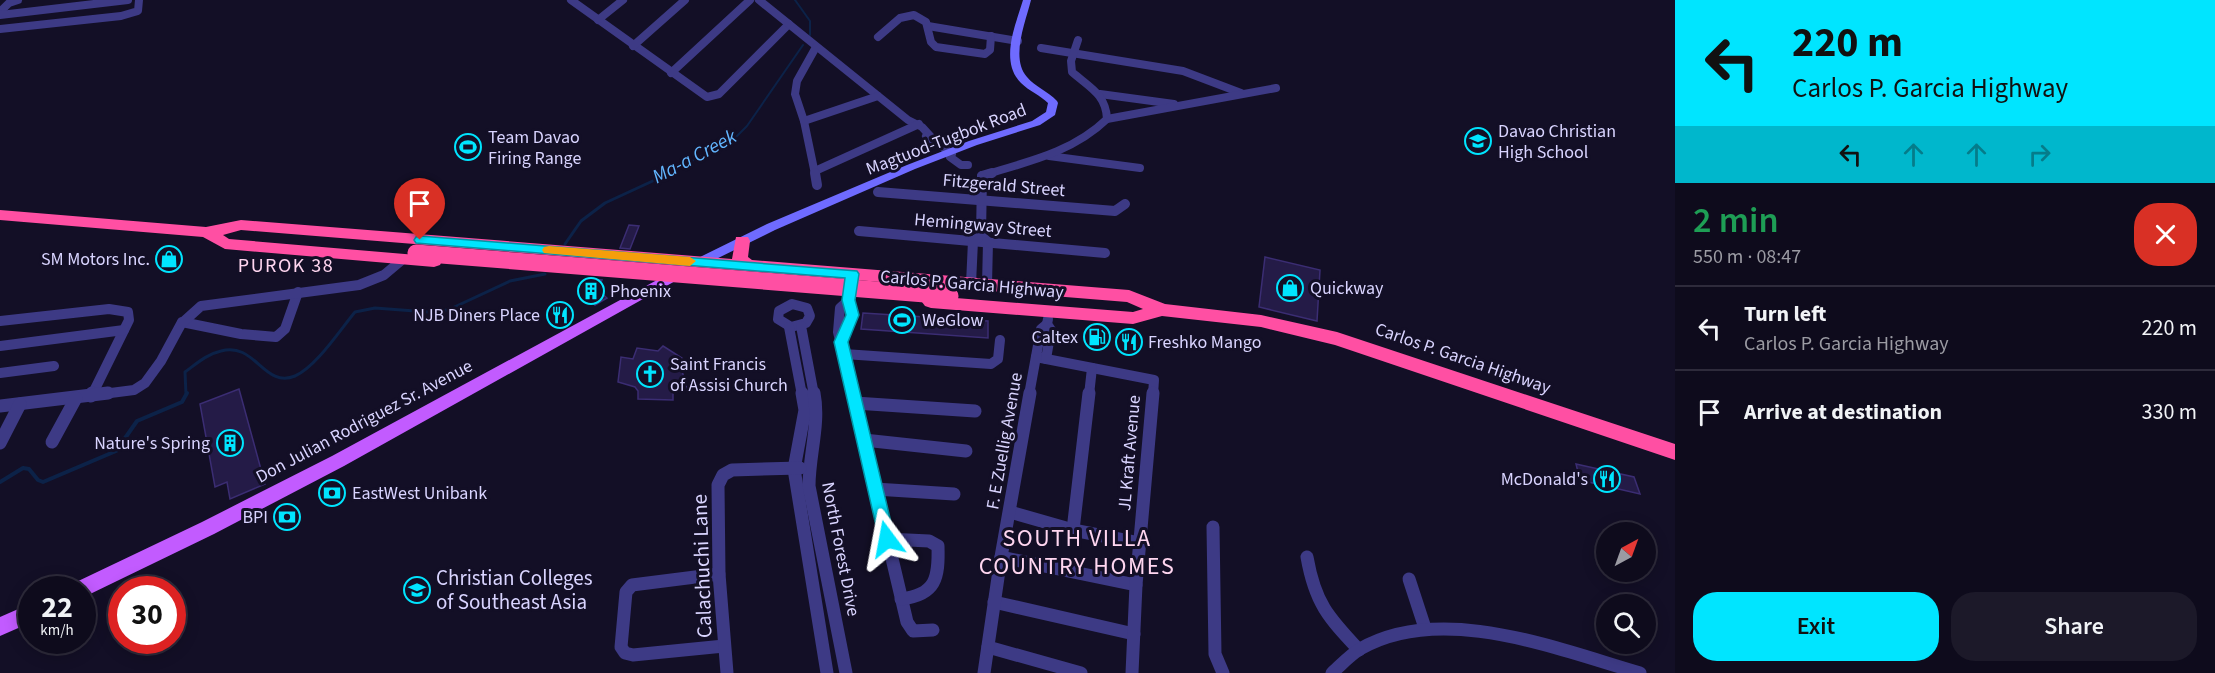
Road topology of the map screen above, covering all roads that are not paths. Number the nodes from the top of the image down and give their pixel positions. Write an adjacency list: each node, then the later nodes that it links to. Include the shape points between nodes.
1 (128, 0): 10 (street)
2 (139, 0): 14 (street, via 136,12 121,16)
3 (570, 0): 11 (street)
4 (622, 0): 11 (street)
5 (686, 0): 19 (street)
6 (750, 0): 23 (street)
7 (759, 0): 12 (street)
8 (1027, 0): 17 (main road, Magtuod-Tugbok Road)
9 (16, 1): 10 (street, via 5,6)
10 (0, 14)
11 (598, 20): 19 (street)
12 (789, 24): 20 (street); 23 (street, via 719,94 710,98)
13 (928, 26): 15 (street); 15 (street, via 933,45 983,54 989,52); 16 (street, via 921,17 907,16 892,23)
14 (0, 29)
15 (993, 36): 17 (street)
16 (878, 37)
17 (1018, 40): 32 (main road, Magtuod-Tugbok Road, via 1018,70 1023,79 1051,100 1053,110 1028,126)
18 (1078, 40): 22 (street)
19 (633, 46): 23 (street)
20 (816, 46): 27 (street); 30 (street, via 796,88 796,102)
21 (1041, 48): 22 (street)
22 (1073, 54): 25 (street, via 1183,71); 26 (street, via 1072,72)
23 (671, 73)
24 (1276, 88): 25 (street)
25 (1240, 93): 28 (street)
26 (1100, 94): 28 (street); 29 (street, via 1108,106)
27 (878, 96): 30 (street); 31 (street)
28 (1184, 106): 29 (street)
29 (1107, 119): 33 (street, via 1086,138)
30 (804, 122): 35 (street)
31 (913, 124): 32 (street, via 921,134); 35 (street)
32 (951, 153): 36 (street, via 961,165 968,165); 44 (main road, Magtuod-Tugbok Road)
33 (1046, 155): 34 (street); 36 (street)
34 (1140, 168)
35 (815, 171): 37 (street)
36 (982, 176): 39 (street)
37 (817, 185)
38 (878, 192): 39 (street, Fitzgerald Street)
39 (981, 200): 40 (street, Fitzgerald Street, via 1115,211); 46 (street)
40 (1125, 204)
41 (0, 215): 43 (highway, Carlos P. Garcia Highway)
42 (859, 231): 46 (street, Hemingway Street)
43 (212, 233): 45 (highway, Carlos P. Garcia Highway, via 241,225); 49 (highway, Carlos P. Garcia Highway, via 225,244)
44 (742, 241): 54 (main road, Magtuod-Tugbok Road); 56 (highway, via 740,258)
45 (443, 242): 47 (highway, Carlos P. Garcia Highway); 53 (highway)
46 (980, 245): 51 (street, Hemingway Street); 64 (street); 64 (street)
47 (495, 246): 48 (highway, Carlos P. Garcia Highway); 55 (highway)
48 (545, 250): 50 (highway, Carlos P. Garcia Highway); 57 (highway)
49 (413, 253): 53 (highway, Carlos P. Garcia Highway); 67 (street, via 369,282); 71 (highway, Carlos P. Garcia Highway, bridge, via 950,293 1132,311)
50 (590, 253): 52 (highway, Carlos P. Garcia Highway); 59 (highway)
51 (1105, 253)
52 (634, 257): 54 (highway, Carlos P. Garcia Highway); 61 (highway)
53 (432, 261): 55 (highway, Carlos P. Garcia Highway)
54 (700, 262): 56 (highway, Carlos P. Garcia Highway); 62 (main road, Don Julian Rodriguez Sr. Avenue)
55 (484, 265): 57 (highway, Carlos P. Garcia Highway)
56 (749, 266): 58 (highway, Carlos P. Garcia Highway); 65 (highway); 66 (highway)
57 (535, 269): 59 (highway, Carlos P. Garcia Highway)
58 (804, 270): 60 (highway, Carlos P. Garcia Highway); 68 (highway)
59 (582, 273): 61 (highway, Carlos P. Garcia Highway)
60 (852, 274): 63 (highway, Carlos P. Garcia Highway); 69 (highway)
61 (626, 277): 62 (highway, Carlos P. Garcia Highway)
62 (666, 280): 65 (highway, Carlos P. Garcia Highway); 109 (main road, Don Julian Rodriguez Sr. Avenue, via 338,460)
63 (925, 280): 64 (highway, Carlos P. Garcia Highway); 70 (highway)
64 (979, 284): 71 (highway, Carlos P. Garcia Highway, via 1130,296)
65 (727, 285): 66 (highway, Carlos P. Garcia Highway)
66 (760, 288): 68 (highway, Carlos P. Garcia Highway)
67 (298, 292): 74 (street, via 207,304); 74 (street, via 285,329 276,337)
68 (799, 298): 69 (highway, Carlos P. Garcia Highway); 75 (street, via 810,316); 75 (street, via 778,315 780,322)
69 (849, 298): 70 (highway, Carlos P. Garcia Highway); 79 (street, via 853,315)
70 (924, 301): 72 (highway, Carlos P. Garcia Highway)
71 (1155, 309): 72 (highway, Carlos P. Garcia Highway, via 1133,318); 95 (highway, Carlos P. Garcia Highway, via 1261,321 1337,339)
72 (1048, 317): 81 (street, F. E Zuellig Avenue, via 1051,330)
73 (0, 321): 76 (street, via 119,309 130,316)
74 (182, 322): 85 (street, via 146,383 134,390)
75 (795, 326): 80 (street, North Forest Drive)
76 (124, 330): 78 (street); 85 (street)
77 (1000, 340): 79 (street, via 998,359 991,364)
78 (0, 346)
79 (842, 348): 87 (street)
80 (800, 352): 96 (street, North Forest Drive, via 817,416); 97 (street, North Forest Drive, via 805,410)
81 (1041, 358): 83 (street); 100 (street, F. E Zuellig Avenue)
82 (54, 366): 84 (street)
83 (1092, 368): 102 (street); 104 (street, JL Kraft Avenue, via 1154,380)
84 (0, 373)
85 (90, 396): 86 (street)
86 (76, 398): 88 (street); 92 (street)
87 (855, 403): 90 (street); 91 (street)
88 (20, 404): 89 (street); 93 (street)
89 (0, 406)
90 (975, 411)
91 (864, 440): 94 (street); 98 (street)
92 (52, 442)
93 (0, 443)
94 (966, 451)
95 (1675, 452)
96 (809, 468): 97 (street, Calachuchi Lane); 123 (street, North Forest Drive, via 809,486)
97 (794, 469): 107 (street, Calachuchi Lane, via 732,470 722,476 718,485); 122 (street, North Forest Drive)
98 (875, 489): 99 (street); 103 (street)
99 (954, 494)
100 (1010, 512): 102 (street); 105 (street, F. E Zuellig Avenue)
101 (1214, 527): 127 (street, via 1215,654)
102 (1073, 530): 104 (street)
103 (887, 539): 111 (street); 111 (street, via 930,541 938,546 931,587 921,596)
104 (1139, 543): 110 (street, JL Kraft Avenue)
105 (1001, 557): 110 (street); 112 (street, F. E Zuellig Avenue)
106 (1307, 557): 120 (street, via 1315,598)
107 (719, 574): 118 (street, Calachuchi Lane); 118 (street, via 632,585 626,592 621,647 633,656)
108 (1409, 579): 115 (street)
109 (96, 582)
110 (1136, 585): 117 (street, JL Kraft Avenue)
111 (901, 599): 116 (street, via 910,629)
112 (994, 602): 117 (street); 119 (street, F. E Zuellig Avenue)
113 (18, 619): 114 (main road)
114 (0, 627)
115 (1425, 628): 120 (street, via 1394,635); 129 (street, via 1479,631)
116 (933, 630)
117 (1134, 634): 126 (street, JL Kraft Avenue)
118 (724, 646): 121 (street, Calachuchi Lane)
119 (988, 647): 124 (street, F. E Zuellig Avenue); 125 (street)
120 (1359, 650): 128 (street)
121 (727, 673)
122 (827, 673)
123 (846, 673)
124 (984, 673)
125 (1081, 673)
126 (1132, 673)
127 (1223, 673)
128 (1332, 673)
129 (1640, 673)

